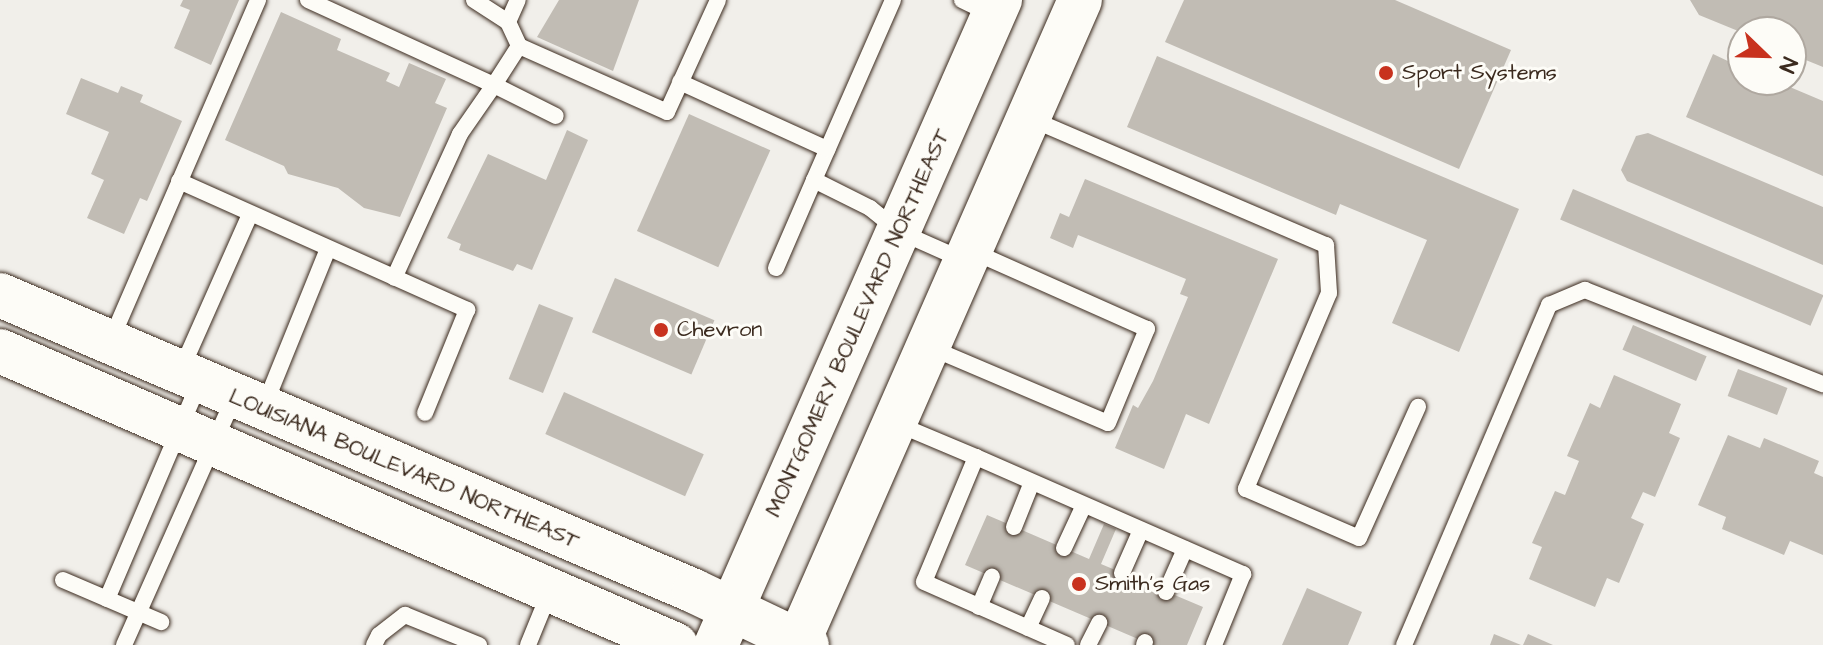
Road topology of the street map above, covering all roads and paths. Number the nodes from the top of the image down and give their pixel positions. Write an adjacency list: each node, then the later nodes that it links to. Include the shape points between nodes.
1 (258, 0): 17 (lane)
2 (308, 0): 12 (lane)
3 (474, 0): 9 (lane)
4 (518, 0): 9 (lane)
5 (718, 0): 11 (lane)
6 (893, 0): 15 (lane)
7 (1080, 0): 14 (main road)
8 (985, 5): 19 (main road, MONTGOMERY BOULEVARD NORTHEAST)
9 (508, 22): 10 (lane)
10 (519, 46): 11 (lane, via 667,112); 12 (lane)
11 (680, 82): 15 (lane)
12 (494, 85): 13 (lane); 23 (lane, via 460,134)
13 (556, 116)
14 (1028, 118): 21 (main road); 30 (lane, via 1326,245 1329,293 1246,489 1359,538)
15 (827, 149): 16 (lane)
16 (814, 180): 19 (lane, via 870,208); 22 (lane)
17 (179, 181): 18 (lane); 25 (lane)
18 (250, 214): 20 (lane); 29 (lane)
19 (898, 231): 21 (lane); 52 (main road, MONTGOMERY BOULEVARD NORTHEAST)
20 (328, 249): 23 (lane); 29 (lane)
21 (967, 255): 26 (main road); 26 (lane, via 1147,329 1108,423)
22 (776, 268)
23 (394, 278): 31 (lane, via 467,310)
24 (0, 295): 25 (main road, LOUISIANA BOULEVARD NORTHEAST)
25 (110, 342): 29 (main road, LOUISIANA BOULEVARD NORTHEAST)
26 (927, 346): 32 (main road)
27 (0, 351): 33 (main road)
28 (1823, 384): 63 (lane, via 1585,290 1549,305)
29 (219, 390): 33 (lane); 33 (lane); 52 (main road, LOUISIANA BOULEVARD NORTHEAST)
30 (1418, 407)
31 (425, 413)
32 (894, 423): 34 (lane); 54 (main road)
33 (198, 435): 44 (main road); 47 (lane); 49 (lane)
34 (976, 457): 35 (lane); 48 (lane, via 924,582)
35 (1032, 482): 36 (lane); 37 (lane)
36 (1084, 505): 38 (lane); 39 (lane)
37 (1014, 527)
38 (1141, 530): 40 (lane); 41 (lane)
39 (1064, 548)
40 (1185, 549): 45 (lane); 62 (lane, via 1243,574)
41 (1122, 573)
42 (992, 577): 48 (lane)
43 (63, 580): 47 (lane)
44 (551, 590): 58 (lane); 59 (main road)
45 (1166, 592)
46 (1042, 598): 53 (lane)
47 (107, 599): 49 (lane)
48 (979, 607): 53 (lane)
49 (139, 612): 50 (lane); 55 (lane)
50 (161, 622)
51 (1099, 623): 61 (lane)
52 (725, 627): 54 (main road, LOUISIANA BOULEVARD NORTHEAST)
53 (1028, 628): 60 (lane)
54 (801, 644)
55 (124, 645)
56 (374, 645): 57 (lane, via 394,620 405,615)
57 (479, 645)
58 (528, 645)
59 (676, 645)
60 (1067, 645)
61 (1088, 645)
62 (1214, 645)
63 (1404, 645)

